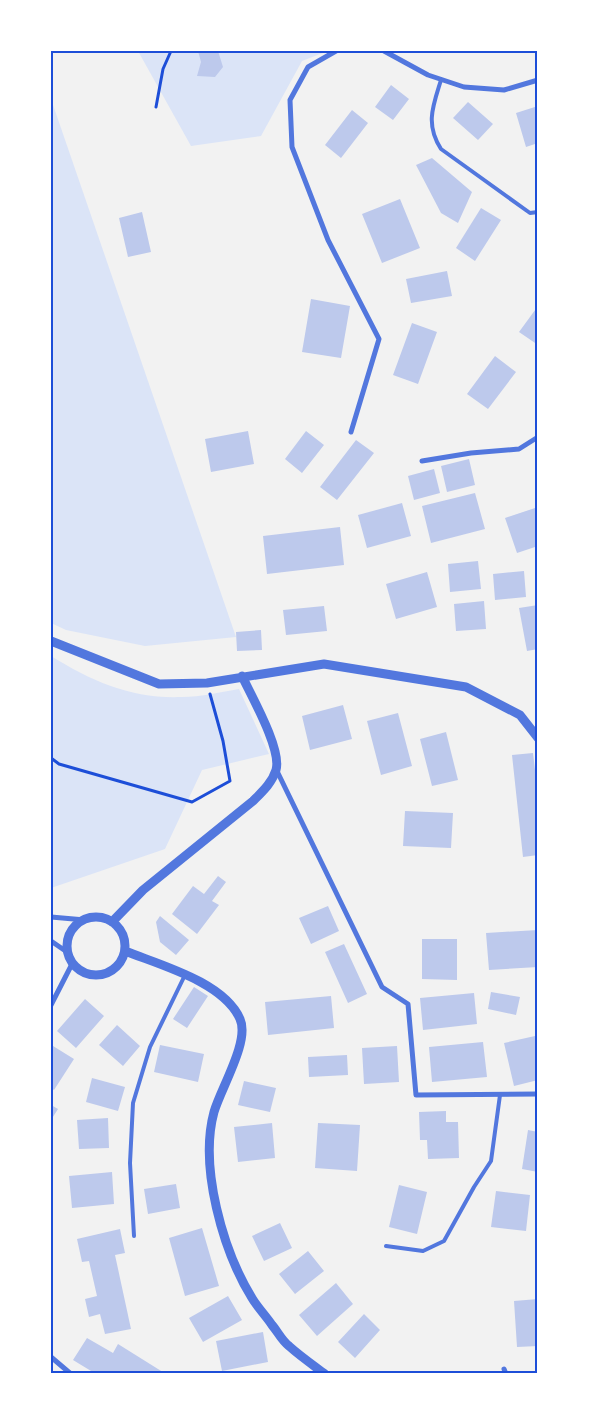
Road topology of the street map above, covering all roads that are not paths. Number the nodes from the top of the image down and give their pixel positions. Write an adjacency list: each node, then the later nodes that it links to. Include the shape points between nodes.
1 (336, 51): 6 (street, via 308,68 290,100 292,147 328,240 380,339)
2 (384, 51): 3 (street)
3 (441, 80): 4 (street, via 464,87 504,90); 5 (lane, via 431,112 433,136 441,149 530,213)
4 (538, 80)
5 (538, 212)
6 (351, 432)
7 (538, 436): 8 (street, via 519,449 471,452)
8 (422, 461)
9 (51, 641): 10 (street, via 159,684 207,683)
10 (242, 676): 11 (street, via 324,664 466,687 520,715); 12 (street, via 271,737)
11 (538, 738)
12 (276, 769): 15 (street, via 268,786 253,802 143,890); 22 (street, via 382,987 408,1004 416,1095)
13 (51, 917): 14 (street)
14 (85, 920): 15 (street, via 99,917); 17 (street, via 72,929)
15 (112, 922): 18 (street, via 123,935)
16 (51, 941): 17 (street)
17 (67, 952): 19 (street)
18 (125, 952): 19 (street, via 117,966 103,975 86,974); 20 (street)
19 (72, 964): 21 (street)
20 (185, 975): 24 (lane, via 150,1046 133,1103 130,1163); 28 (street, via 216,992 234,1007 241,1021 243,1038 214,1114 209,1149 214,1190 228,1250 252,1298 288,1346)
21 (51, 1005)
22 (500, 1094): 23 (street); 25 (lane, via 491,1161 444,1241 422,1251)
23 (538, 1094)
24 (134, 1236)
25 (386, 1246)
26 (51, 1357): 27 (street)
27 (71, 1374)
28 (325, 1374)

